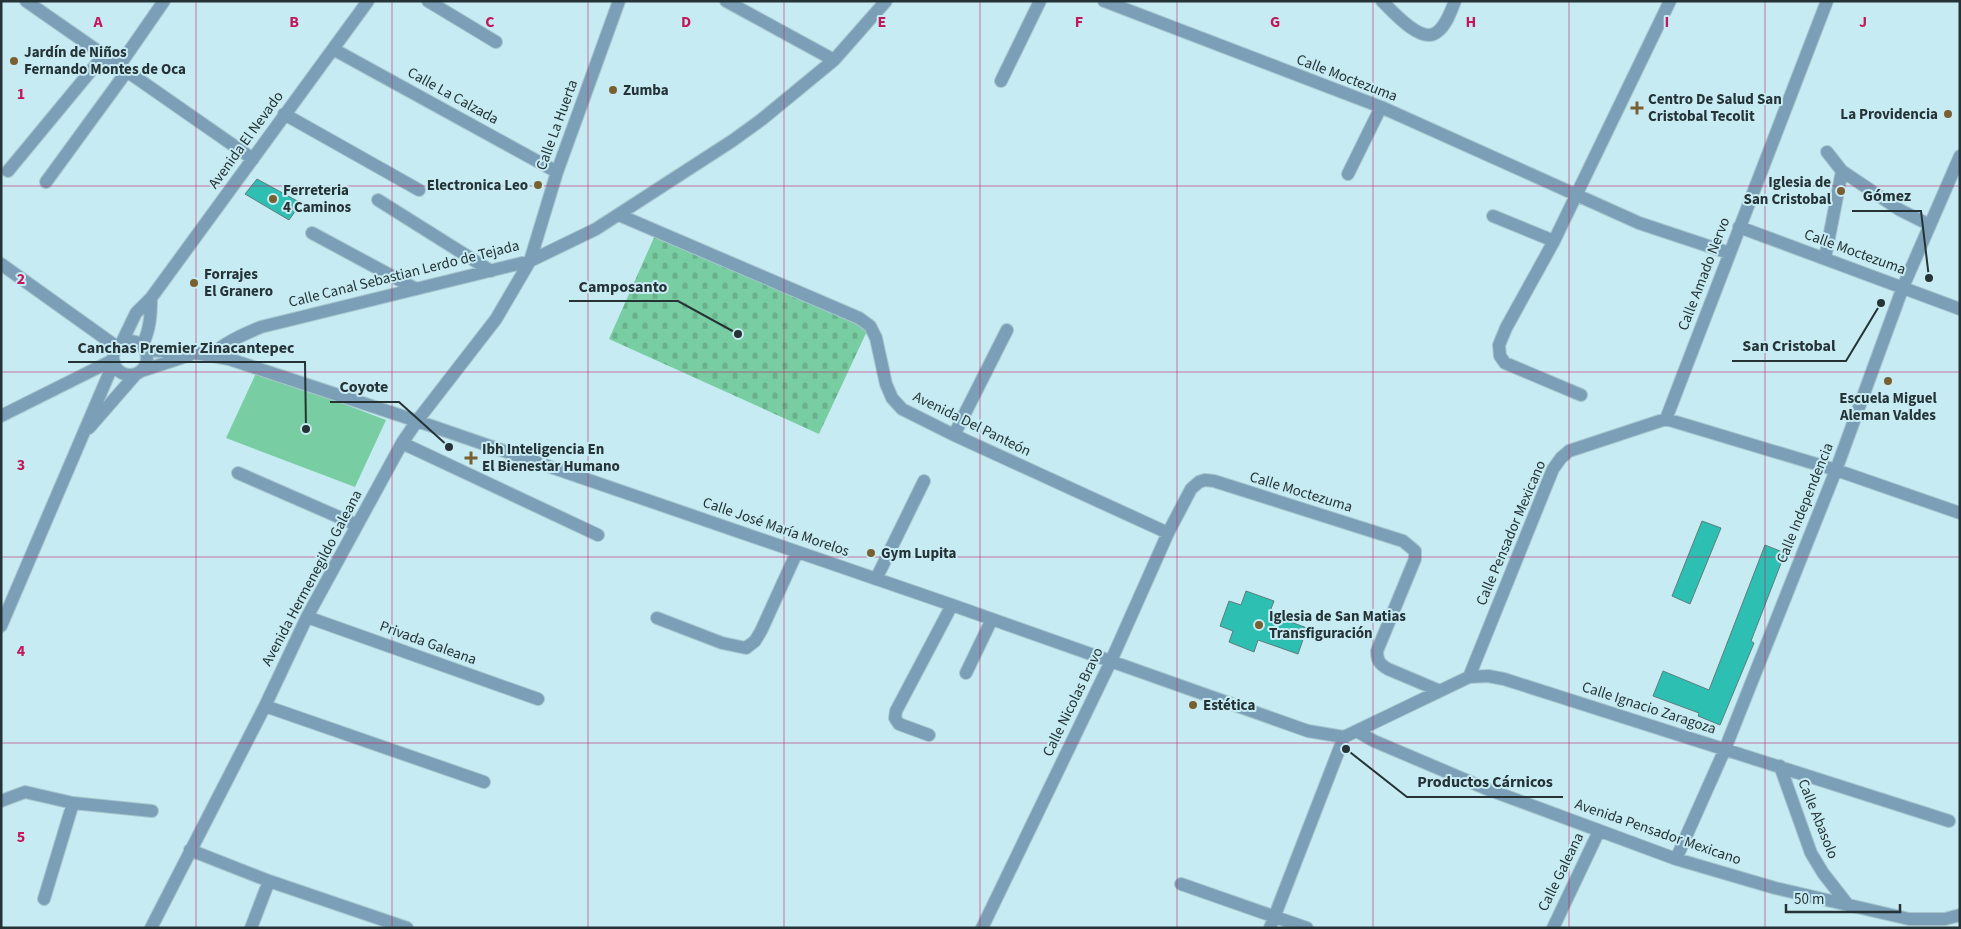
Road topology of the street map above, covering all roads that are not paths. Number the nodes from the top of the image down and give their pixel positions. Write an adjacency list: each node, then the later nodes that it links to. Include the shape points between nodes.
1 (26, 1): 17 (street)
2 (164, 1): 19 (street)
3 (368, 1): 16 (street, Avenida El Nevado)
4 (428, 1): 15 (street)
5 (619, 1): 28 (street, Calle La Huerta)
6 (726, 1): 18 (street)
7 (886, 1): 18 (street, Calle Canal Sebastian Lerdo de Tejada)
8 (1040, 1): 20 (street)
9 (1104, 1): 14 (street, Calle Moctezuma)
10 (1382, 1): 11 (street, via 1409,26 1421,34 1432,36 1438,32)
11 (1455, 1)
12 (1670, 1): 32 (street)
13 (1827, 1): 37 (street, Calle Amado Nervo)
14 (1134, 7): 21 (street, Calle Moctezuma)
15 (496, 42)
16 (334, 49): 22 (street, Avenida El Nevado); 28 (street, Calle La Calzada)
17 (104, 55): 19 (street); 26 (street)
18 (834, 60): 34 (street, Calle Canal Sebastian Lerdo de Tejada, via 739,136)
19 (123, 68): 25 (street); 30 (street)
20 (1001, 81)
21 (1381, 107): 29 (street); 32 (street, Calle Moctezuma)
22 (284, 114): 25 (street, Avenida El Nevado); 31 (street)
23 (1827, 152): 27 (street)
24 (1960, 156): 36 (street, Calle Independencia)
25 (253, 159): 47 (street, Avenida El Nevado)
26 (8, 171)
27 (1842, 171): 36 (street, via 1900,210); 41 (street)
28 (557, 172): 42 (street, Calle La Huerta)
29 (1348, 174)
30 (46, 182)
31 (419, 190)
32 (1575, 193): 39 (street); 40 (street, Calle Moctezuma, via 1639,223)
33 (378, 200): 44 (street)
34 (619, 215): 42 (street, Calle Canal Sebastian Lerdo de Tejada); 60 (street, Avenida Del Panteón, via 859,318 870,326 876,338 892,398 902,409)
35 (1493, 216): 39 (street)
36 (1930, 225): 45 (street, Calle Independencia)
37 (1739, 227): 40 (street, Calle Amado Nervo); 41 (street, Calle Moctezuma)
38 (312, 233): 46 (street)
39 (1554, 240): 55 (street, via 1506,328 1499,345 1500,356 1505,363)
40 (1729, 253): 57 (street, Calle Amado Nervo)
41 (1825, 258): 45 (street, Calle Moctezuma)
42 (530, 261): 44 (street, Calle Canal Sebastian Lerdo de Tejada); 58 (street, Avenida Hermenegildo Galeana, via 496,319)
43 (1, 264): 51 (street)
44 (491, 271): 46 (street, Calle Canal Sebastian Lerdo de Tejada)
45 (1903, 287): 48 (street, Calle Moctezuma); 62 (street, Calle Independencia)
46 (416, 289): 53 (street, Calle Canal Sebastian Lerdo de Tejada, via 261,327 237,337)
47 (151, 298): 50 (street, via 150,323); 51 (street, Avenida El Nevado, via 136,313)
48 (1960, 310)
49 (1008, 330): 60 (street)
50 (143, 348): 51 (street, via 134,342); 52 (street, Calle José María Morelos); 54 (street, via 147,361)
51 (116, 353): 54 (street, via 116,368 125,374); 56 (street); 59 (street, Avenida El Nevado)
52 (194, 353): 53 (street, Calle José María Morelos); 54 (street, Calle José María Morelos)
53 (211, 355): 58 (street, Calle José María Morelos)
54 (139, 373): 59 (street)
55 (1581, 394)
56 (1, 416)
57 (1666, 419): 62 (street); 79 (street, Calle Pensador Mexicano, via 1584,445 1561,458 1553,469)
58 (417, 421): 61 (street, Avenida Hermenegildo Galeana); 70 (street, Calle José María Morelos)
59 (85, 432): 76 (street, Avenida El Nevado)
60 (954, 435): 68 (street, Avenida Del Panteón)
61 (402, 443): 67 (street, Avenida Hermenegildo Galeana); 69 (street)
62 (1836, 470): 66 (street); 86 (street, Calle Independencia)
63 (238, 473): 67 (street)
64 (924, 481): 71 (street)
65 (1191, 489): 68 (street, Calle Nicolas Bravo); 80 (street, Calle Moctezuma, via 1199,482 1214,481 1404,541 1415,551 1415,559 1377,650 1377,658 1388,669)
66 (1960, 513)
67 (357, 525): 73 (street, Avenida Hermenegildo Galeana)
68 (1168, 533): 77 (street, Calle Nicolas Bravo)
69 (598, 535)
70 (798, 552): 71 (street, Calle José María Morelos); 74 (street, via 762,631 746,648 722,644)
71 (876, 579): 72 (street, Calle José María Morelos)
72 (952, 605): 75 (street, Calle José María Morelos); 84 (street, via 896,711 895,718 900,724)
73 (307, 617): 81 (street, Privada Galeana); 82 (street, Avenida Hermenegildo Galeana)
74 (657, 618)
75 (992, 619): 77 (street, Calle José María Morelos); 78 (street)
76 (1, 626)
77 (1111, 661): 85 (street, Calle José María Morelos, via 1308,730); 106 (street, Calle Nicolas Bravo)
78 (966, 673)
79 (1469, 678): 80 (street, Calle Ignacio Zaragoza); 86 (street, Calle Ignacio Zaragoza, via 1488,676 1504,679)
80 (1440, 690): 83 (street, Calle Ignacio Zaragoza)
81 (538, 699)
82 (265, 706): 88 (street); 94 (street, Avenida Hermenegildo Galeana)
83 (1358, 732): 85 (street, Calle Ignacio Zaragoza); 93 (street, Avenida Pensador Mexicano, via 1374,742 1487,789)
84 (928, 735)
85 (1344, 737): 101 (street)
86 (1725, 749): 87 (street, Calle Ignacio Zaragoza); 95 (street, Calle Independencia)
87 (1780, 766): 92 (street, Calle Ignacio Zaragoza); 99 (street, Calle Abasolo, via 1811,853)
88 (484, 782)
89 (1, 801): 90 (street, via 24,792)
90 (73, 803): 91 (street); 98 (street)
91 (152, 811)
92 (1949, 821)
93 (1599, 831): 95 (street, Avenida Pensador Mexicano); 108 (street, Calle Galeana)
94 (190, 850): 96 (street); 103 (street, Avenida Hermenegildo Galeana)
95 (1676, 859): 99 (street, Avenida Pensador Mexicano)
96 (269, 881): 104 (street); 105 (street)
97 (1181, 884): 101 (street)
98 (44, 899)
99 (1848, 905): 102 (street, Avenida Pensador Mexicano)
100 (1960, 915): 102 (street, Avenida Pensador Mexicano)
101 (1273, 922): 107 (street)
102 (1913, 924)
103 (151, 928)
104 (251, 928)
105 (407, 928)
106 (982, 928)
107 (1307, 928)
108 (1553, 928)

